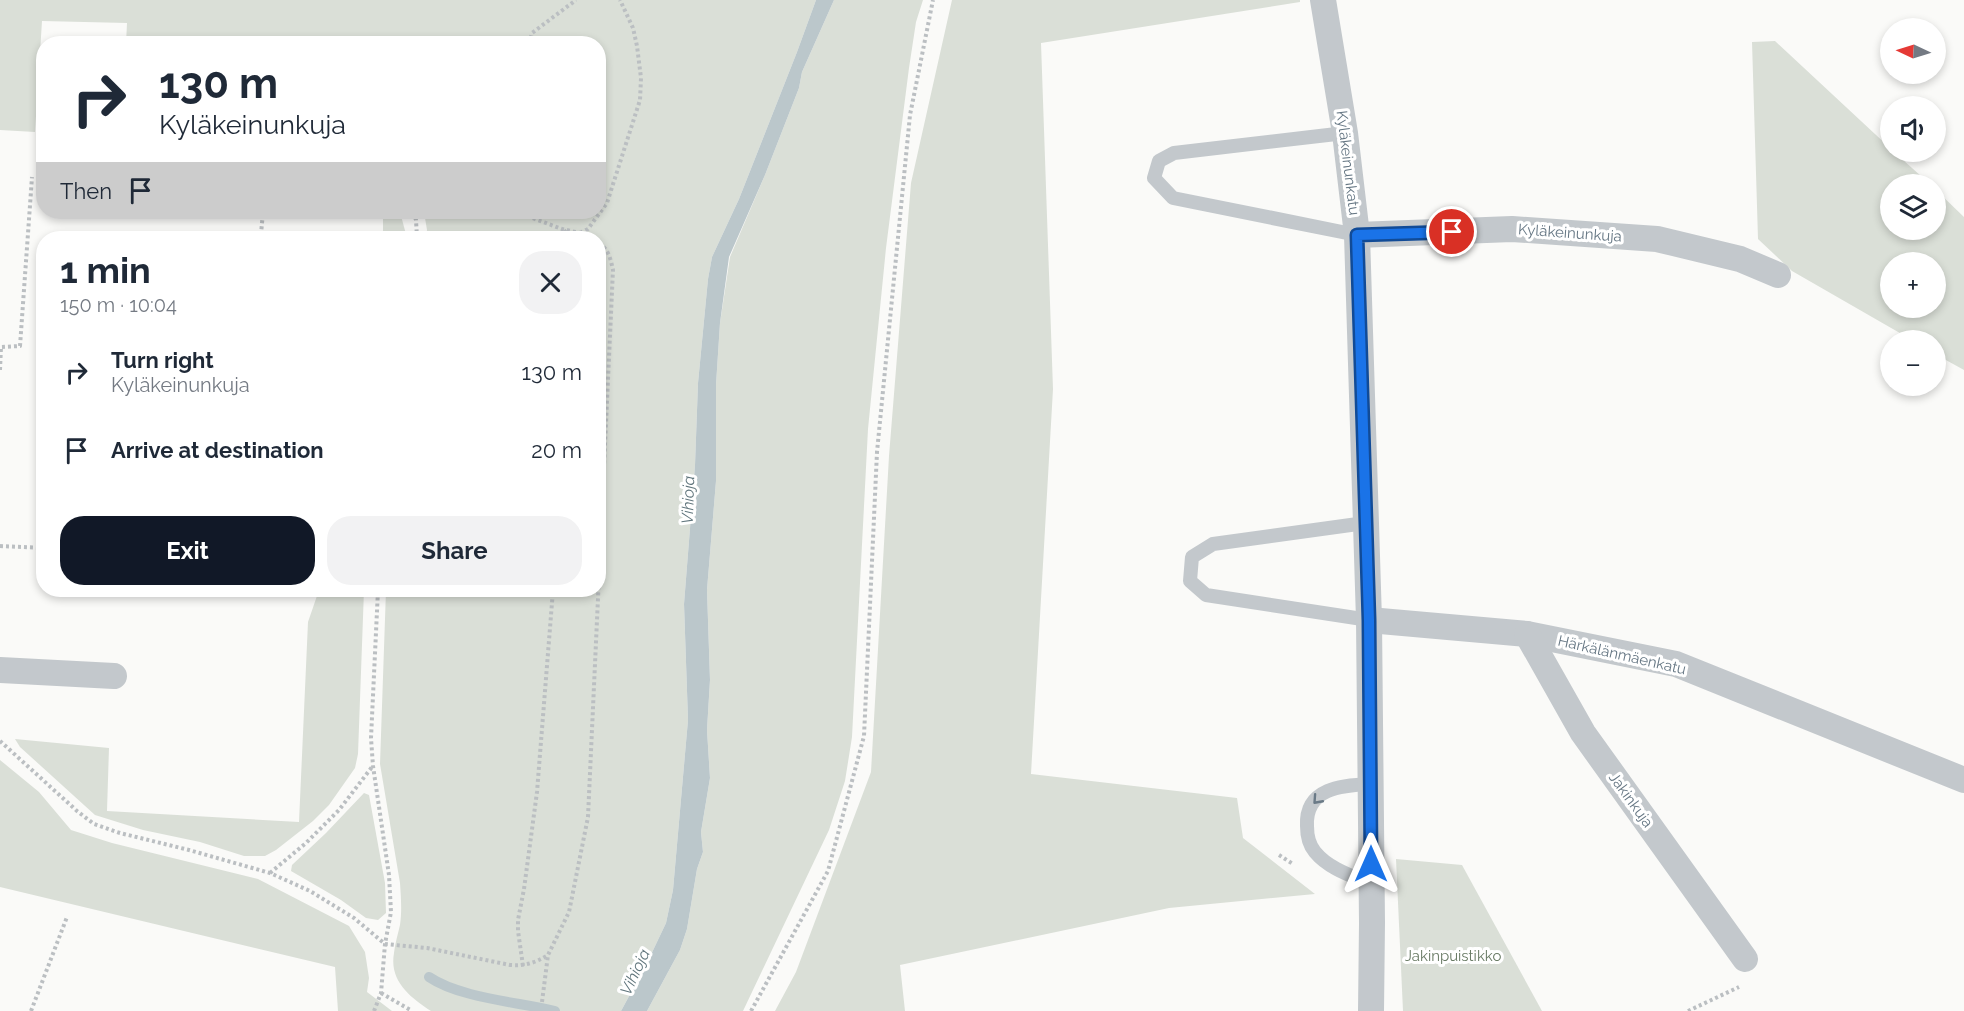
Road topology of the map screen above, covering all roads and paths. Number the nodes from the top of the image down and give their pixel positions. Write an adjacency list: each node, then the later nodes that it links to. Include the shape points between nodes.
1 (576, 0): 5 (path)
2 (620, 0): 8 (path, via 635,36 640,100)
3 (933, 0): 45 (path, via 910,115 877,452 864,736 828,871)
4 (1323, 0): 6 (street, Kyläkeinunkatu)
5 (531, 36)
6 (1345, 133): 14 (street, Kyläkeinunkatu); 14 (lane, via 1174,153 1159,161 1154,178 1173,198)
7 (32, 177): 17 (path, via 20,346 2,347)
8 (606, 204)
9 (535, 219): 11 (path)
10 (595, 219): 13 (path)
11 (562, 229): 12 (path)
12 (571, 231)
13 (584, 231)
14 (1357, 235): 16 (street, Kyläkeinunkuja, via 1512,229 1658,239 1740,258); 19 (street, Kyläkeinunkatu)
15 (606, 251): 18 (path, via 613,270)
16 (1778, 275)
17 (0, 370)
18 (606, 423)
19 (1365, 524): 25 (street, Kyläkeinunkatu); 25 (lane, via 1213,544 1192,557 1190,581 1206,595)
20 (0, 546): 21 (path)
21 (36, 548)
22 (378, 597): 30 (path)
23 (553, 597): 38 (path, via 537,792 518,920)
24 (598, 597): 37 (path, via 588,817 568,912)
25 (1369, 620): 26 (street, Härkälänmäenkatu); 32 (street, Kyläkeinunkatu)
26 (1527, 634): 31 (street, Härkälänmäenkatu, via 1676,664); 39 (street, Jakinkuja, via 1583,733)
27 (0, 670): 28 (street)
28 (114, 676)
29 (0, 741): 33 (path, via 94,824)
30 (373, 766): 33 (path, via 339,810); 36 (path, via 389,875 391,912)
31 (1964, 780)
32 (1371, 784): 34 (street, Kyläkeinunkatu); 34 (lane, one-way to 34, via 1342,786 1323,793 1311,806 1307,820 1310,845 1316,853 1344,873)
33 (270, 873): 36 (path, via 310,891 354,918)
34 (1371, 884): 46 (street, Kyläkeinunkatu)
35 (67, 917): 42 (path)
36 (384, 944): 38 (path); 40 (path)
37 (549, 955): 38 (path); 41 (path)
38 (524, 966)
39 (1747, 971): 47 (path)
40 (381, 993): 43 (path); 44 (path)
41 (542, 1002)
42 (31, 1011)
43 (375, 1011)
44 (412, 1011)
45 (751, 1011)
46 (1371, 1011)
47 (1688, 1011)

